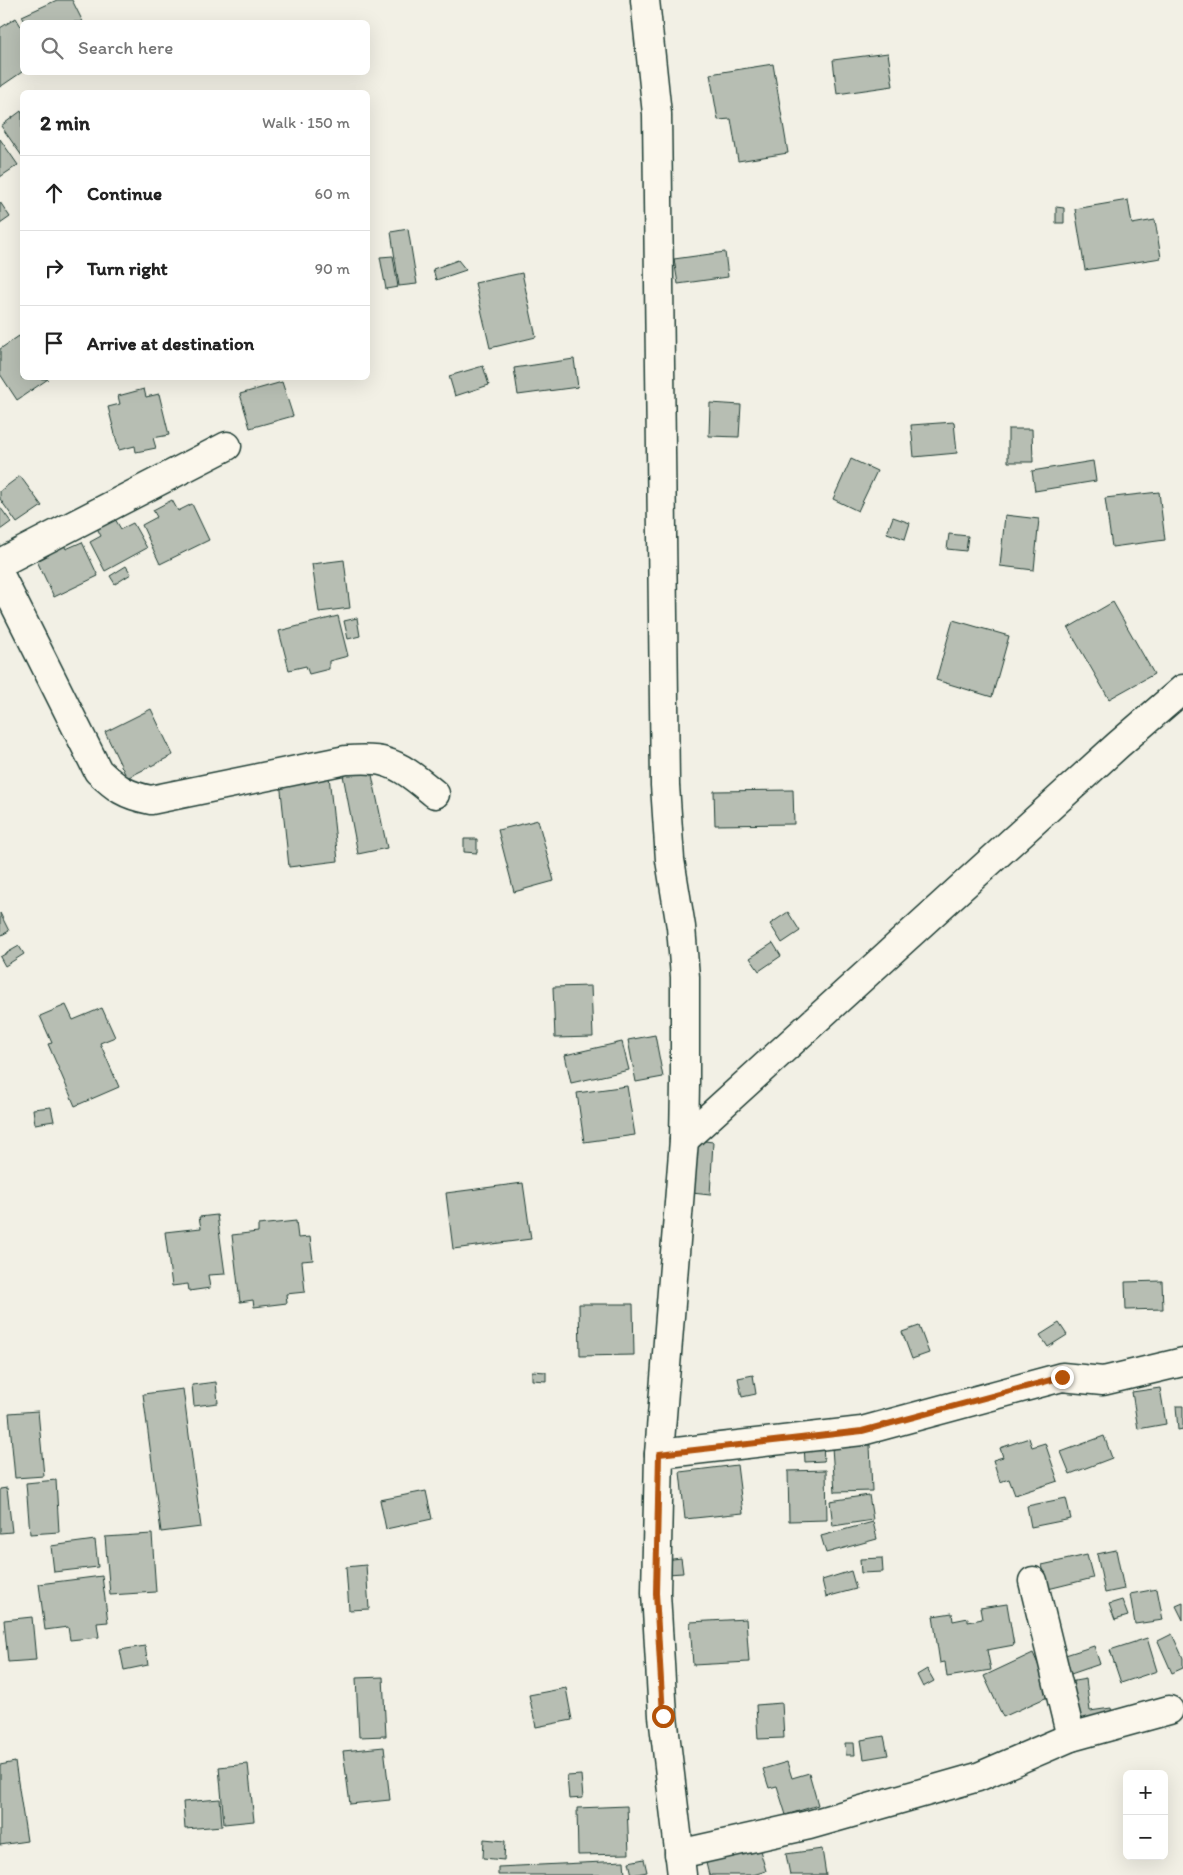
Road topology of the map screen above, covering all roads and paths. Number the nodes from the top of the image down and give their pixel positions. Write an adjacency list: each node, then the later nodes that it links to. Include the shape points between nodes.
1 (645, 0): 7 (street, via 657,114 665,785 670,860 685,977)
2 (226, 446): 3 (street)
3 (0, 563)
4 (0, 575): 6 (street, via 98,771 117,789 151,800 346,760 367,760 385,761 402,769)
5 (1183, 689): 7 (street)
6 (435, 794)
7 (684, 1140): 9 (street)
8 (1183, 1362): 9 (street, via 1103,1381 1062,1377 862,1431)
9 (659, 1454): 13 (street, via 656,1593 663,1716)
10 (1033, 1581): 12 (street)
11 (1169, 1710): 12 (street)
12 (1071, 1737): 13 (street, via 978,1777)
13 (681, 1864)

